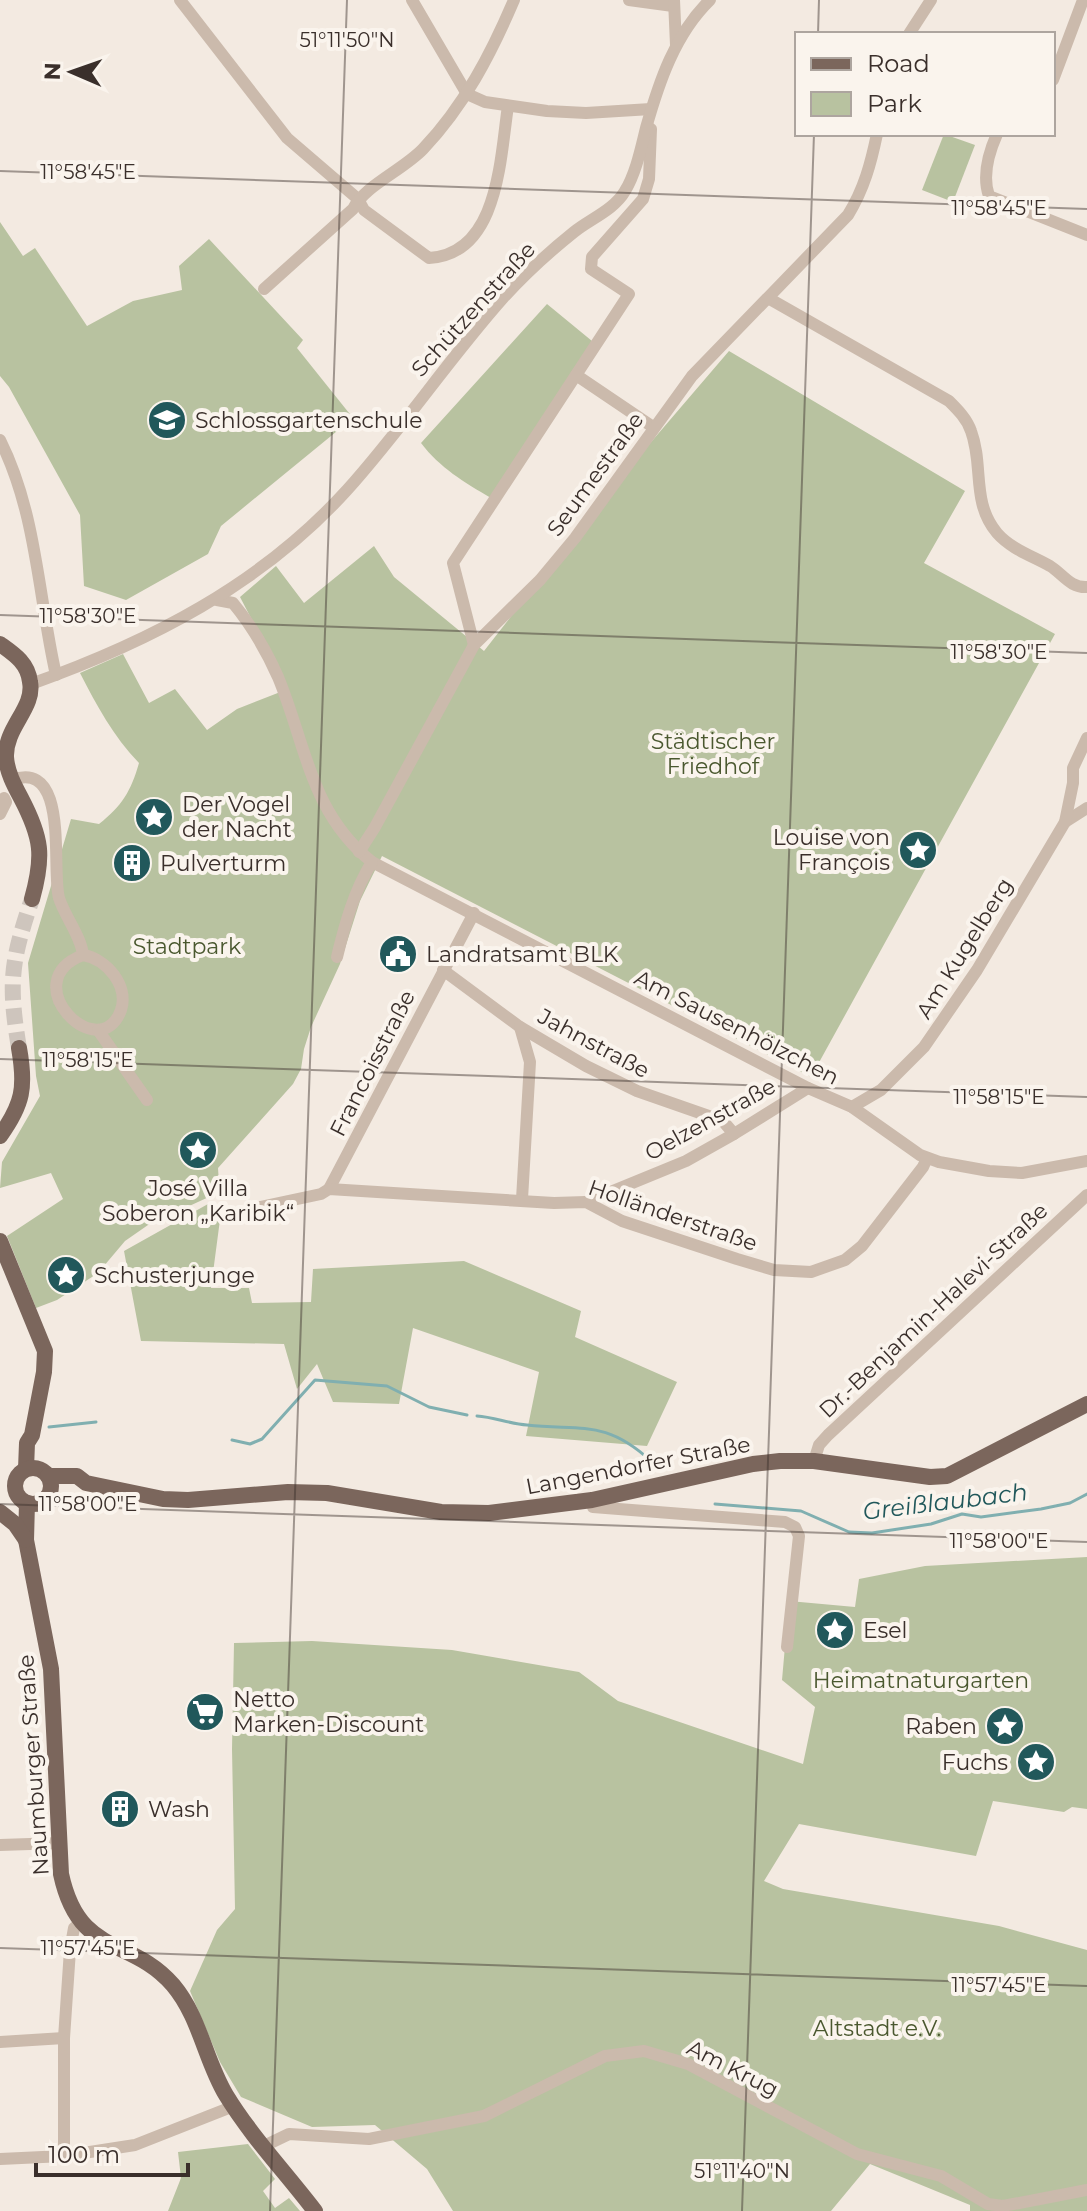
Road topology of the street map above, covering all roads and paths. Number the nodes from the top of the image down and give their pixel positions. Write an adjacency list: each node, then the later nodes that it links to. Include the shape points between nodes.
1 (180, 0): 17 (street, via 287,138)
2 (412, 0): 12 (street)
3 (514, 0): 12 (street)
4 (629, 0): 8 (street)
5 (710, 0): 10 (street, Schützenstraße)
6 (931, 0): 9 (street)
7 (1083, 0): 11 (street)
8 (674, 3): 10 (street)
9 (910, 32)
10 (676, 45): 14 (street, Schützenstraße)
11 (1055, 75)
12 (467, 94): 13 (street); 17 (street, via 423,150)
13 (508, 106): 14 (street, via 586,113); 17 (street, via 493,196 482,224 458,250 429,258 364,210)
14 (651, 109): 21 (street, via 649,179 643,199 592,257 591,269 629,294); 25 (street, Schützenstraße, via 640,152 618,199 542,259 504,298 346,491 276,556)
15 (877, 136): 20 (street, Seumestraße, via 869,171 848,215)
16 (996, 136): 18 (street, via 988,166 989,196)
17 (358, 199): 19 (street)
18 (1087, 235)
19 (264, 289)
20 (768, 298): 22 (street, Seumestraße, via 692,376); 24 (street, via 949,401 971,432 983,510 998,534 1071,583)
21 (576, 375): 22 (street); 27 (street, via 453,563)
22 (653, 427): 27 (street, Seumestraße, via 575,538)
23 (0, 440): 28 (street, via 30,522)
24 (1087, 587)
25 (217, 600): 28 (street, Schützenstraße); 39 (street, Am Sausenhölzchen, via 233,603 261,642 323,802)
26 (0, 644): 29 (main road, via 22,661)
27 (474, 645): 39 (street, Seumestraße)
28 (56, 675): 29 (street, Schützenstraße)
29 (31, 684): 31 (main road)
30 (1087, 738): 33 (street, Am Kugelberg, via 1075,759)
31 (3, 756): 32 (main road)
32 (12, 780): 41 (main road, via 41,847); 43 (street, via 34,779 48,795 59,896)
33 (1073, 783): 35 (street); 38 (street, Am Kugelberg)
34 (4, 798): 37 (street)
35 (1087, 801)
36 (1087, 808): 38 (street)
37 (0, 814)
38 (1065, 822): 51 (street, Am Kugelberg, via 977,970 924,1047 881,1090)
39 (359, 852): 40 (street, Am Sausenhölzchen)
40 (372, 862): 42 (street, Am Sausenhölzchen); 44 (street, via 344,926)
41 (32, 899)
42 (474, 913): 45 (street, Francoisstraße); 49 (street, Am Sausenhölzchen)
43 (83, 955): 47 (street, via 107,969 123,994 115,1021); 47 (street, via 64,965 56,983 74,1022)
44 (337, 957)
45 (443, 970): 46 (street, Jahnstraße); 56 (street, Francoisstraße)
46 (520, 1027): 52 (street, Jahnstraße, via 637,1091 723,1121); 58 (street, via 530,1062)
47 (98, 1030): 50 (street)
48 (19, 1048): 53 (main road, via 23,1089 16,1113)
49 (808, 1088): 51 (street, Am Sausenhölzchen); 52 (street, Oelzenstraße)
50 (147, 1100)
51 (852, 1107): 54 (street, Am Sausenhölzchen)
52 (734, 1134): 59 (street, Oelzenstraße, via 686,1161)
53 (0, 1136)
54 (927, 1158): 55 (street, via 1022,1173); 59 (street, Holländerstraße, via 862,1246 845,1260 811,1272 774,1270 622,1221)
55 (1087, 1161)
56 (329, 1189): 58 (street, Holländerstraße); 60 (street, Holländerstraße)
57 (1087, 1195): 63 (street, Dr.-Benjamin-Halevi-Straße, via 828,1435)
58 (522, 1199): 59 (street, Holländerstraße)
59 (586, 1202)
60 (260, 1207)
61 (0, 1241): 64 (main road, via 45,1351 32,1435)
62 (1087, 1404): 63 (main road, Langendorfer Straße, via 947,1476)
63 (814, 1461): 66 (main road, Langendorfer Straße, via 753,1464)
64 (41, 1476): 65 (main road, via 19,1475); 65 (main road, via 47,1497); 66 (main road, Langendorfer Straße, via 177,1500 327,1493 441,1512 514,1512)
65 (20, 1495): 67 (main road); 69 (main road, Naumburger Straße)
66 (592, 1500): 70 (street, via 593,1507 795,1527 799,1536)
67 (0, 1502)
68 (0, 1512): 69 (main road, via 15,1524)
69 (28, 1548): 71 (main road, Naumburger Straße, via 51,1669)
70 (787, 1647)
71 (60, 1843): 72 (street); 73 (main road, Naumburger Straße, via 63,1885)
72 (0, 1845)
73 (81, 1922): 74 (street, via 71,1942); 76 (main road, Naumburger Straße, via 173,1985)
74 (64, 2038): 75 (street); 78 (street)
75 (0, 2042)
76 (234, 2106): 77 (main road, Naumburger Straße); 78 (street, via 153,2140)
77 (264, 2146): 80 (street, Am Krug, via 289,2134 369,2139 484,2116 605,2056 644,2051 688,2064 857,2154 941,2176 988,2204 1003,2206); 81 (main road, Naumburger Straße)
78 (64, 2156): 79 (street)
79 (0, 2159)
80 (1087, 2190)
81 (315, 2211)

